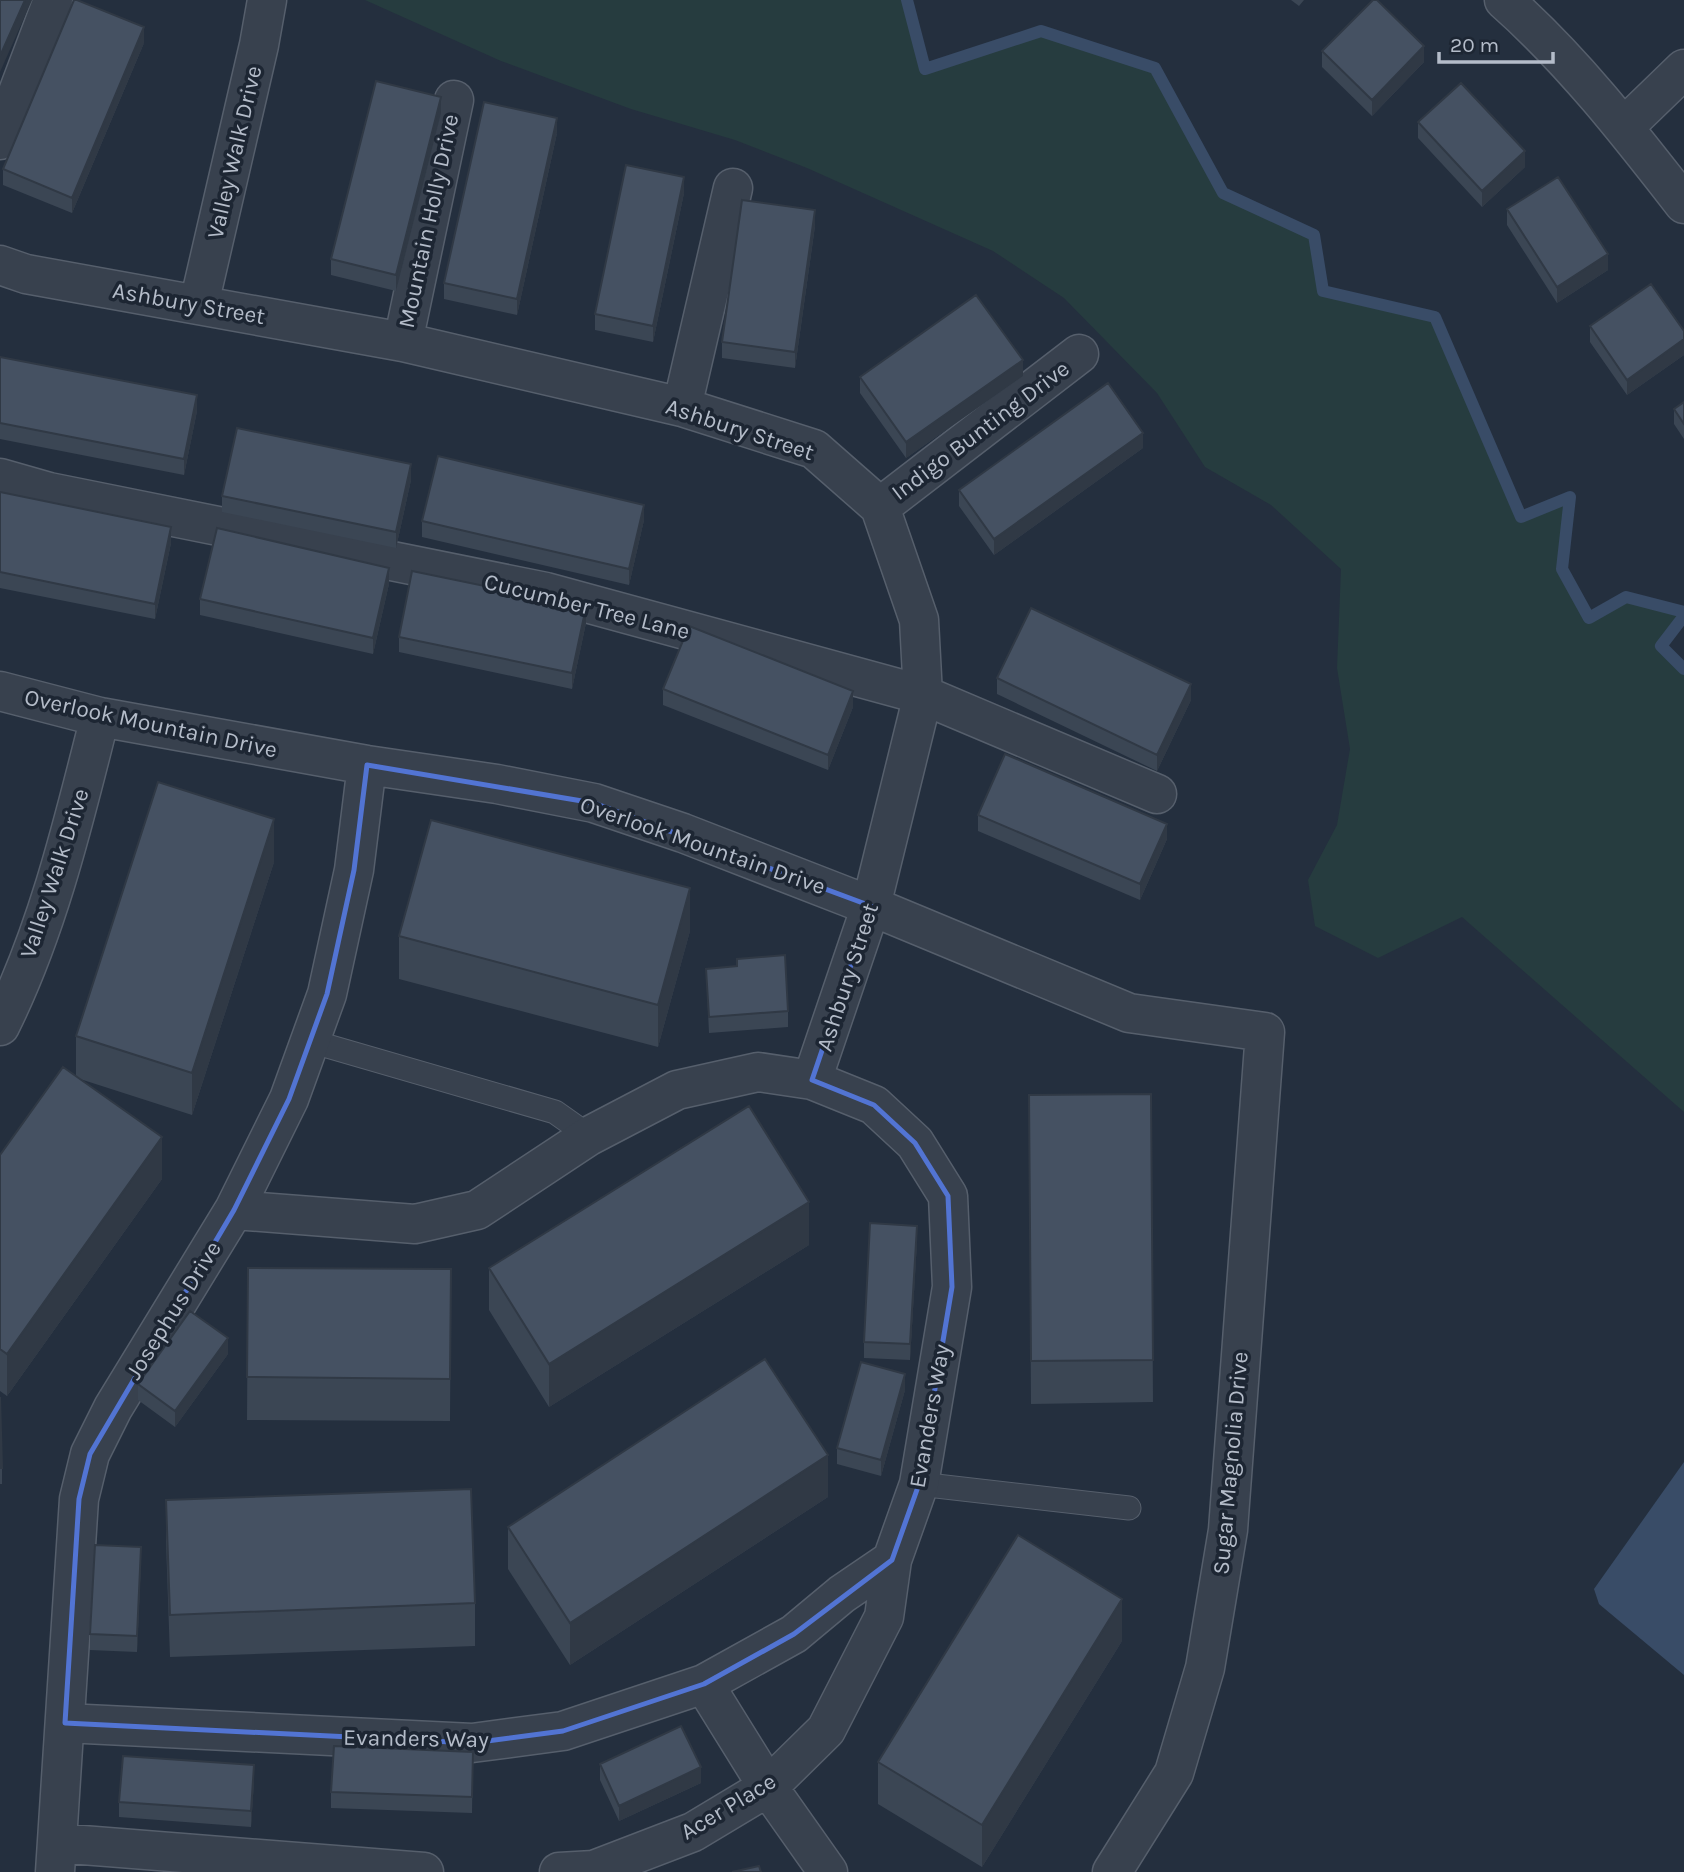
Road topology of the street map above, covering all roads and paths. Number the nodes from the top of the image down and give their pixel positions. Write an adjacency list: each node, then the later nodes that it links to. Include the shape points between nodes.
1 (53, 0): 7 (street)
2 (267, 0): 11 (street, Valley Walk Drive)
3 (1504, 0): 6 (street)
4 (1684, 69): 6 (street)
5 (454, 100): 12 (street, Mountain Holly Drive)
6 (1624, 127): 9 (street)
7 (0, 140)
8 (733, 188): 14 (street)
9 (1684, 204)
10 (0, 265): 11 (street, Ashbury Street, via 26,274)
11 (198, 304): 12 (street, Ashbury Street)
12 (403, 342): 14 (street, Ashbury Street)
13 (1079, 354): 16 (street, Indigo Bunting Drive)
14 (682, 407): 16 (street, Ashbury Street, via 814,449)
15 (0, 478): 18 (street, Cucumber Tree Lane, via 49,492 546,592)
16 (880, 507): 18 (street, Ashbury Street, via 919,620)
17 (0, 691): 19 (street, Overlook Mountain Drive)
18 (923, 695): 21 (street, Cucumber Tree Lane); 22 (street, Ashbury Street)
19 (100, 717): 20 (street, Overlook Mountain Drive); 23 (street, Valley Walk Drive, via 46,913)
20 (367, 765): 22 (street, Overlook Mountain Drive, via 594,803); 25 (street, Josephus Drive, via 354,870 327,994)
21 (1157, 794)
22 (871, 906): 24 (street, Overlook Mountain Drive, via 1129,1013); 26 (street, Ashbury Street)
23 (0, 1026)
24 (1265, 1032): 39 (street, Sugar Magnolia Drive, via 1228,1530 1205,1668 1174,1773)
25 (310, 1041): 27 (lane, via 555,1112); 28 (street, Josephus Drive, via 289,1099)
26 (813, 1080): 27 (street, Evanders Way, via 758,1072 677,1090); 29 (street, Evanders Way, via 874,1105 915,1143 948,1196 952,1287)
27 (589, 1136): 28 (street, Evanders Way, via 477,1210 415,1224)
28 (234, 1210): 33 (street, Josephus Drive, via 113,1408 90,1454 79,1499)
29 (919, 1484): 30 (lane); 31 (street, Evanders Way)
30 (1129, 1508)
31 (892, 1560): 32 (street, Evanders Way, via 794,1634); 34 (street, Acer Place, via 884,1617 826,1730)
32 (704, 1684): 33 (street, Evanders Way, via 563,1731 472,1743); 34 (street)
33 (65, 1723): 35 (street, Josephus Drive)
34 (768, 1787): 37 (street, Acer Place, via 694,1832 594,1870); 38 (street)
35 (56, 1857): 36 (street)
36 (424, 1872)
37 (559, 1872)
38 (828, 1872)
39 (1112, 1872)

